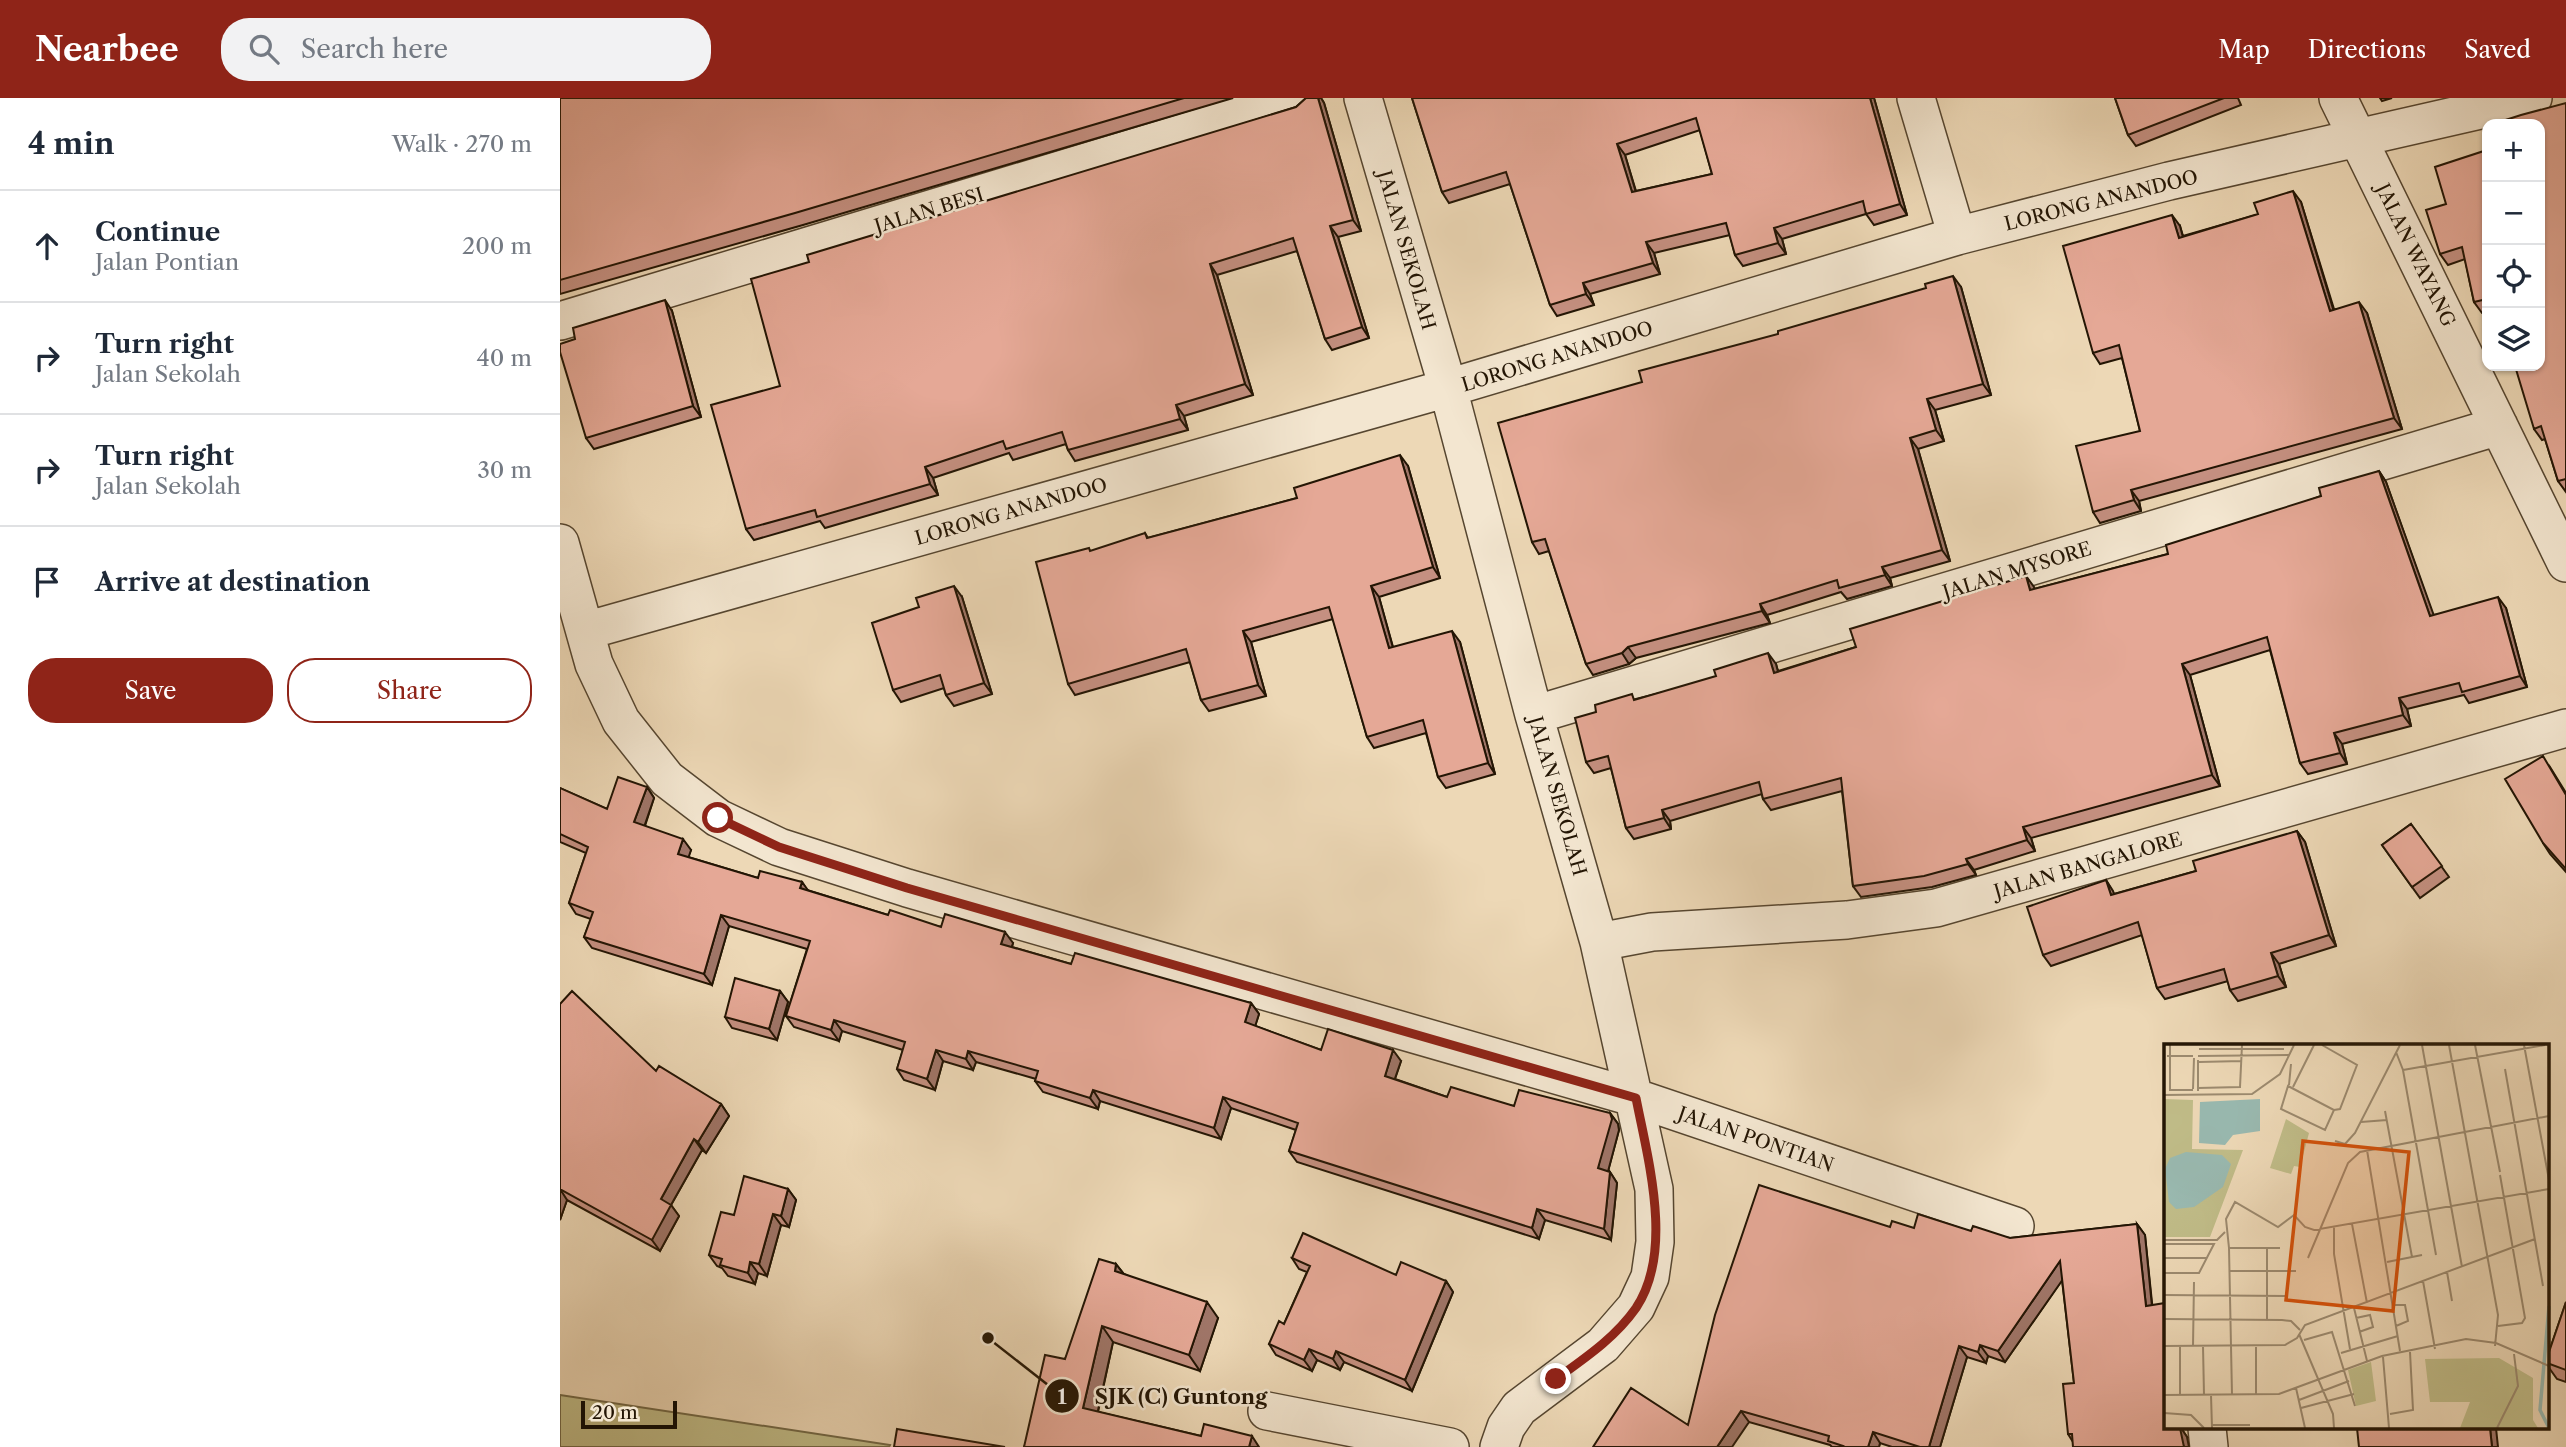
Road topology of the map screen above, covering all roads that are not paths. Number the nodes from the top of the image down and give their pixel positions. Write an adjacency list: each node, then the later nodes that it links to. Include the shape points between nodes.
1 (1298, 98): 9 (street, JALAN BESI)
2 (1363, 98): 10 (street, JALAN SEKOLAH)
3 (1916, 98): 8 (street)
4 (2338, 98): 7 (street, JALAN WAYANG)
5 (2533, 98): 6 (street, LORONG ANANDOO)
6 (2487, 104): 7 (street, LORONG ANANDOO)
7 (2360, 138): 8 (street, LORONG ANANDOO); 11 (street, JALAN WAYANG)
8 (1957, 236): 10 (street, LORONG ANANDOO)
9 (560, 321)
10 (1448, 388): 14 (street, LORONG ANANDOO); 15 (street, JALAN SEKOLAH)
11 (2499, 426): 13 (street, JALAN WAYANG); 15 (street, JALAN MYSORE)
12 (560, 543): 14 (street, JALAN PONTIAN)
13 (2566, 563)
14 (585, 631): 18 (street, JALAN PONTIAN, via 594,664 621,721 667,779 718,818 779,847)
15 (1534, 715): 17 (street, JALAN SEKOLAH)
16 (2566, 728): 17 (street, JALAN BANGALORE, via 1936,908 1847,920 1652,932)
17 (1600, 942): 18 (street, JALAN SEKOLAH)
18 (1636, 1098): 19 (street, JALAN PONTIAN); 22 (street, JALAN SEKOLAH, via 1654,1189 1650,1277 1636,1307 1603,1345 1519,1408)
19 (2015, 1226)
20 (1267, 1411): 21 (street)
21 (1450, 1447)
22 (1499, 1447)

